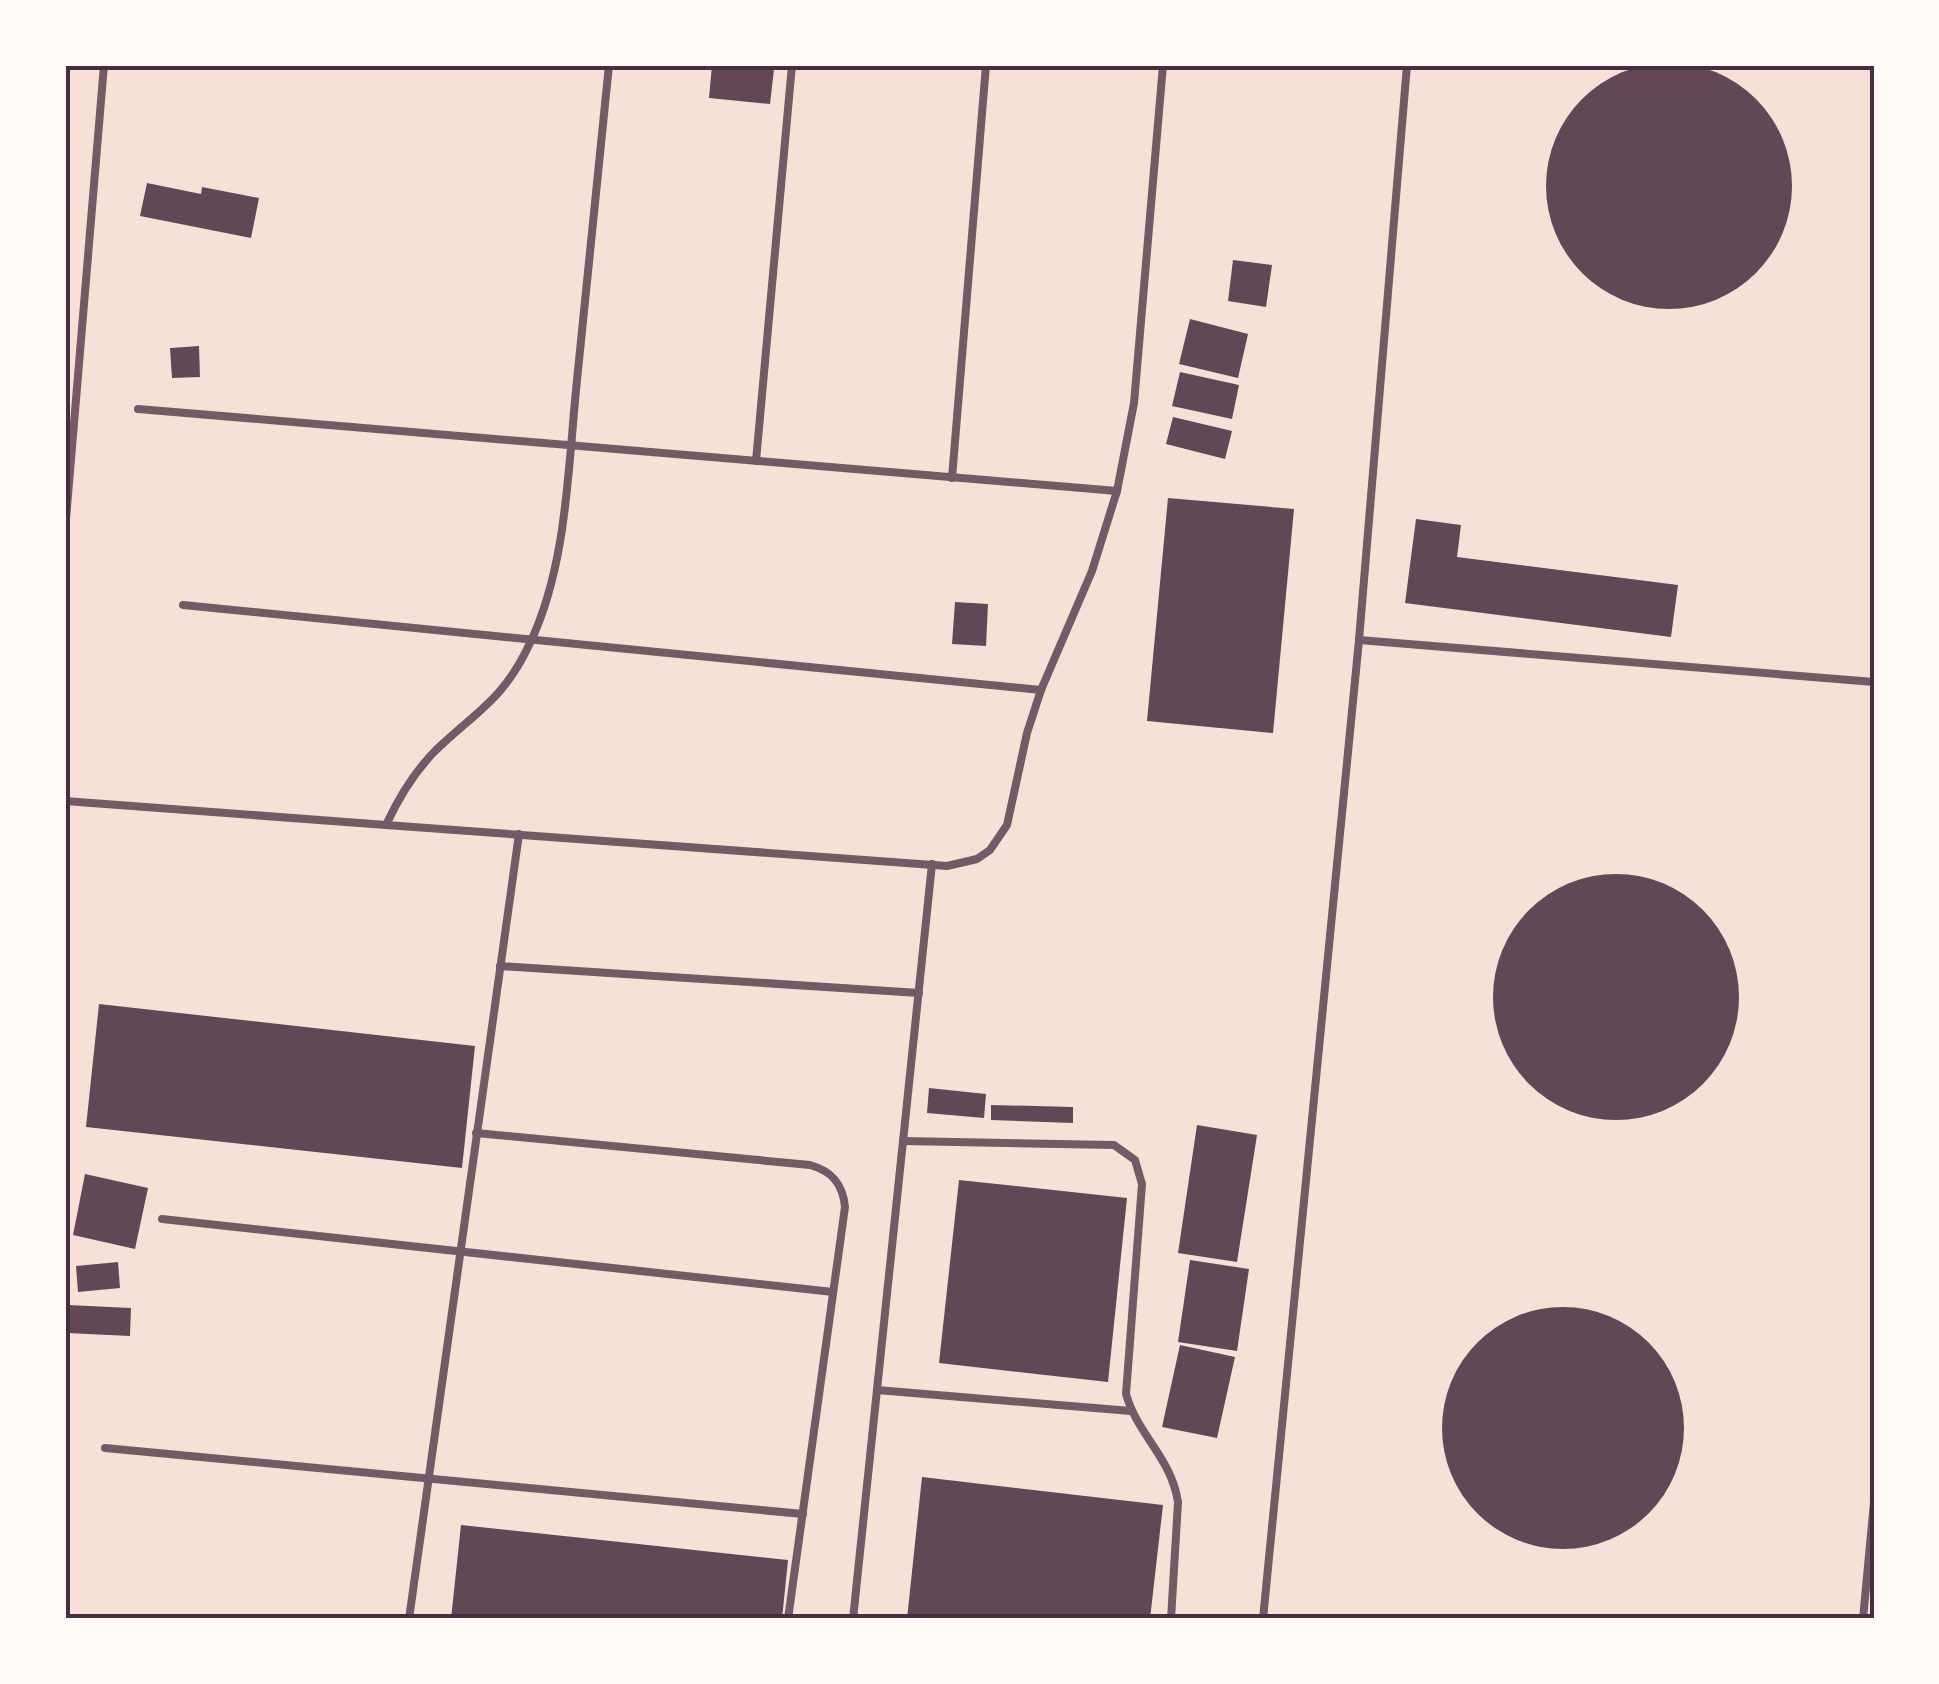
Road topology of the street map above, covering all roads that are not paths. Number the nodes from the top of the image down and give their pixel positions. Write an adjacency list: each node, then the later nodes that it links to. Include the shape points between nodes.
1 (104, 65): 12 (lane)
2 (608, 65): 8 (lane)
3 (792, 65): 9 (lane)
4 (986, 65): 10 (lane)
5 (1164, 65): 11 (lane, via 1134,403)
6 (1407, 65): 15 (lane)
7 (138, 408): 8 (lane)
8 (571, 445): 9 (lane); 14 (lane, via 554,576)
9 (756, 461): 10 (lane)
10 (952, 478): 11 (lane)
11 (1116, 491): 17 (lane, via 1092,571)
12 (65, 531)
13 (183, 605): 14 (lane)
14 (532, 640): 17 (lane); 19 (lane, via 502,692 436,750)
15 (1359, 640): 16 (lane); 39 (lane)
16 (1874, 682)
17 (1041, 690): 21 (lane, via 1000,839 977,859)
18 (65, 801): 19 (lane)
19 (386, 825): 20 (lane)
20 (518, 834): 21 (lane); 22 (lane)
21 (932, 864): 23 (lane)
22 (500, 966): 23 (lane); 24 (lane)
23 (919, 993): 25 (lane)
24 (476, 1133): 27 (lane); 28 (lane, via 822,1168 840,1185 846,1207)
25 (903, 1141): 29 (lane); 30 (lane, via 1114,1146 1134,1160 1142,1184 1125,1376)
26 (162, 1220): 27 (lane)
27 (460, 1252): 28 (lane); 32 (lane)
28 (834, 1292): 34 (lane)
29 (877, 1390): 30 (lane); 37 (lane)
30 (1131, 1410): 38 (lane, via 1175,1484)
31 (105, 1448): 32 (lane)
32 (428, 1479): 34 (lane); 35 (lane)
33 (1874, 1502): 40 (lane)
34 (803, 1514): 36 (lane)
35 (408, 1619)
36 (788, 1619)
37 (852, 1619)
38 (1171, 1619)
39 (1263, 1619)
40 (1863, 1619)

